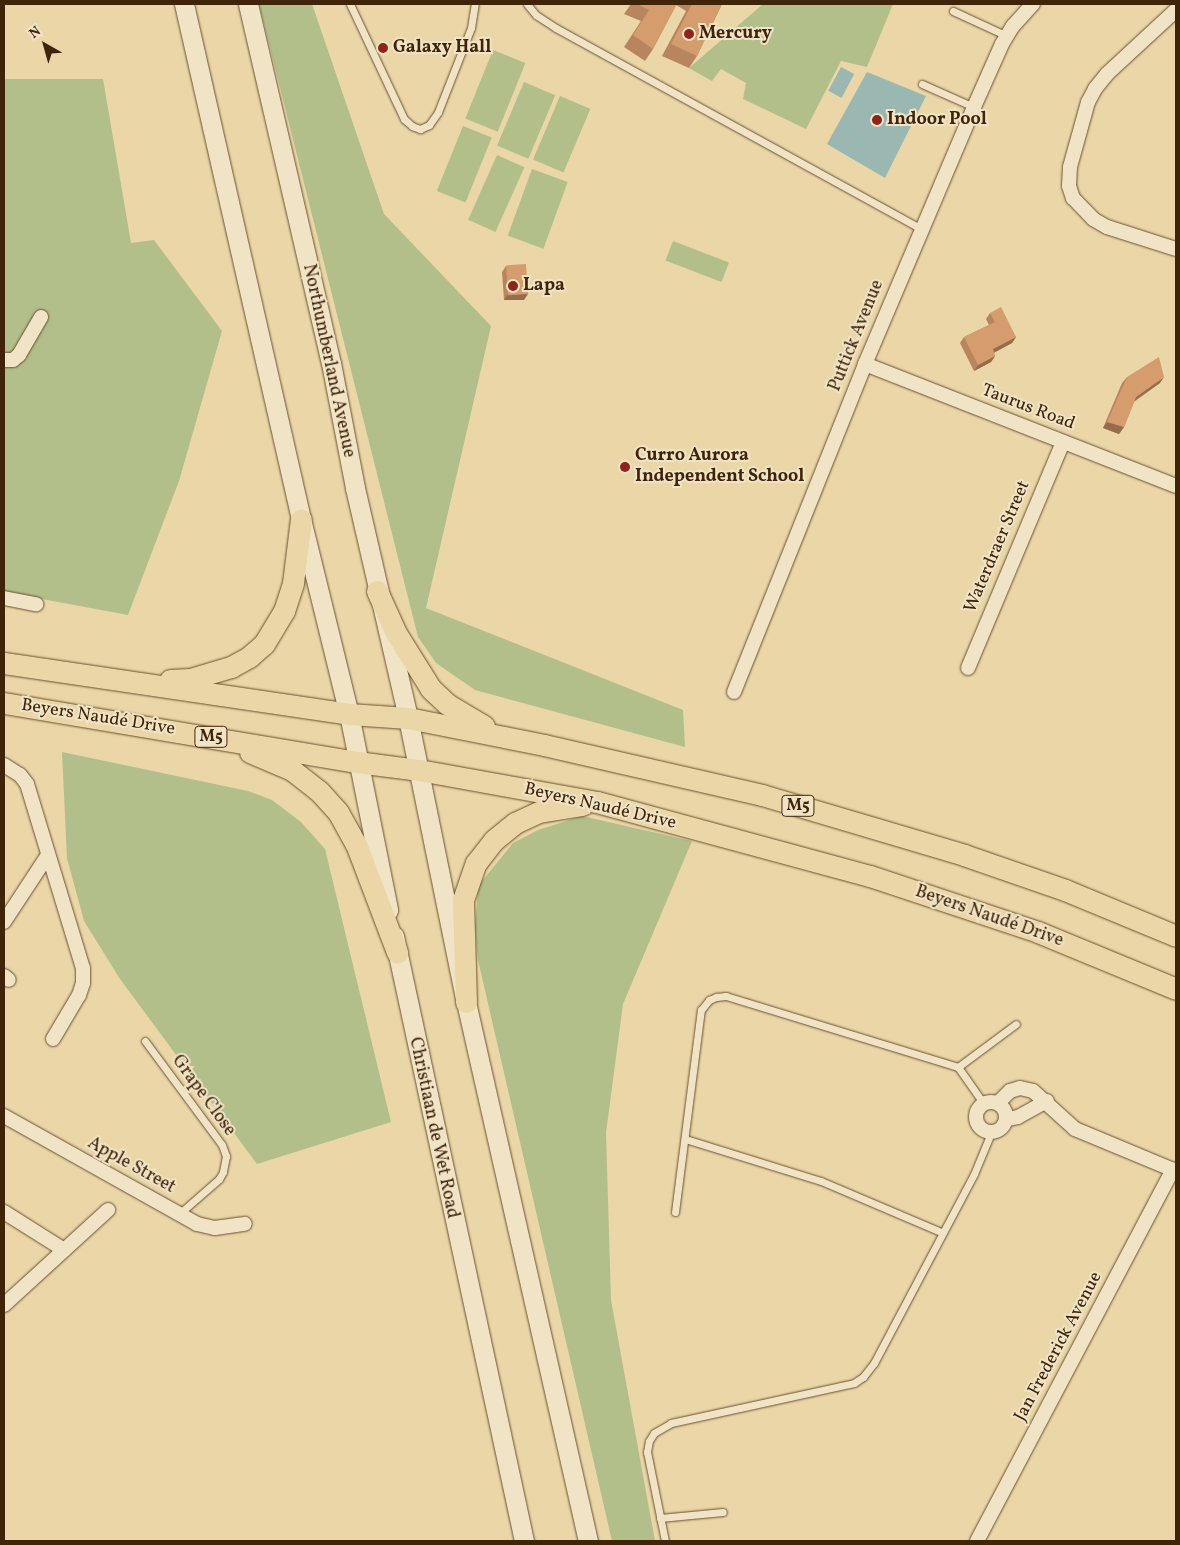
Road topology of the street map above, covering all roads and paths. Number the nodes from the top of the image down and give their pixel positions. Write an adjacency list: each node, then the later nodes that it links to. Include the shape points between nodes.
1 (184, 4): 19 (main road)
2 (248, 4): 20 (main road, Northumberland Avenue, via 331,363)
3 (350, 4): 4 (lane, via 404,119 420,129 429,125 438,112 471,28)
4 (475, 4)
5 (527, 4): 12 (lane, via 536,15 556,28)
6 (1034, 4): 9 (street, Puttick Avenue)
7 (1174, 8): 13 (street, via 1095,89 1088,102 1070,167 1069,186 1073,198 1107,227)
8 (953, 11): 9 (lane)
9 (1007, 36): 11 (street, Puttick Avenue)
10 (922, 84): 11 (lane)
11 (974, 108): 12 (street, Puttick Avenue)
12 (922, 229): 16 (street, Puttick Avenue)
13 (1176, 249)
14 (41, 318): 15 (street, via 19,355 12,360)
15 (4, 360)
16 (865, 364): 17 (street, Taurus Road); 26 (street, Puttick Avenue)
17 (1063, 442): 18 (street, Taurus Road); 24 (street, Waterdraer Street)
18 (1176, 486)
19 (301, 519): 25 (main road, via 293,583 284,611 264,644 231,667 190,679); 28 (main road)
20 (377, 591): 29 (main road, Northumberland Avenue); 31 (main road, via 396,633 431,689 468,718)
21 (4, 598): 22 (street)
22 (36, 604)
23 (4, 663): 25 (main road, M5)
24 (968, 668)
25 (135, 682): 28 (main road, M5)
26 (734, 692)
27 (4, 703): 30 (main road, Beyers Naudé Drive / M5)
28 (349, 714): 29 (main road, M5); 32 (main road, Christiaan de Wet Road)
29 (408, 718): 31 (main road, M5); 34 (main road)
30 (209, 737): 32 (main road, Beyers Naudé Drive / M5); 39 (main road, via 292,770 319,791 338,812 356,844)
31 (507, 737): 38 (main road, M5, via 772,798 1065,890)
32 (357, 762): 34 (main road, Beyers Naudé Drive / M5); 39 (main road, Christiaan de Wet Road)
33 (4, 765): 36 (street, via 27,784)
34 (419, 770): 35 (main road, Beyers Naudé Drive / M5); 41 (main road)
35 (597, 802): 40 (main road, Beyers Naudé Drive / M5, via 870,876 1038,932); 41 (main road, via 539,812 515,823 494,840 476,863 463,900)
36 (48, 855): 37 (street); 43 (street, via 83,968 79,995)
37 (4, 922)
38 (1176, 936)
39 (397, 952): 63 (main road, Christiaan de Wet Road)
40 (1176, 989)
41 (466, 1002): 64 (main road)
42 (1016, 1024): 45 (lane)
43 (53, 1038)
44 (145, 1041): 56 (lane, Grape Close, via 222,1145 226,1156 219,1179)
45 (958, 1067): 47 (lane); 51 (lane, via 726,996 716,997 701,1010)
46 (1047, 1102): 47 (street, via 1033,1091 1020,1088); 49 (street, via 1018,1117); 52 (street, via 1076,1130)
47 (991, 1103): 49 (street, via 1005,1110); 50 (street, via 978,1111 976,1120 981,1128)
48 (4, 1116): 56 (street, Apple Street)
49 (1006, 1119): 50 (street, via 1003,1128)
50 (991, 1132): 58 (lane, via 974,1174)
51 (685, 1139): 55 (lane); 58 (lane, via 822,1181)
52 (1175, 1171): 66 (street, Jan Frederick Avenue)
53 (108, 1210): 59 (street)
54 (4, 1212): 59 (street)
55 (675, 1212)
56 (179, 1214): 57 (street, Apple Street, via 204,1227 225,1228)
57 (245, 1224)
58 (941, 1232): 62 (lane, via 874,1363 863,1377 854,1383 671,1423 654,1433 646,1452)
59 (64, 1250): 60 (street)
60 (4, 1305)
61 (723, 1512): 62 (lane)
62 (660, 1518): 65 (lane)
63 (524, 1541)
64 (588, 1541)
65 (665, 1541)
66 (977, 1541)

